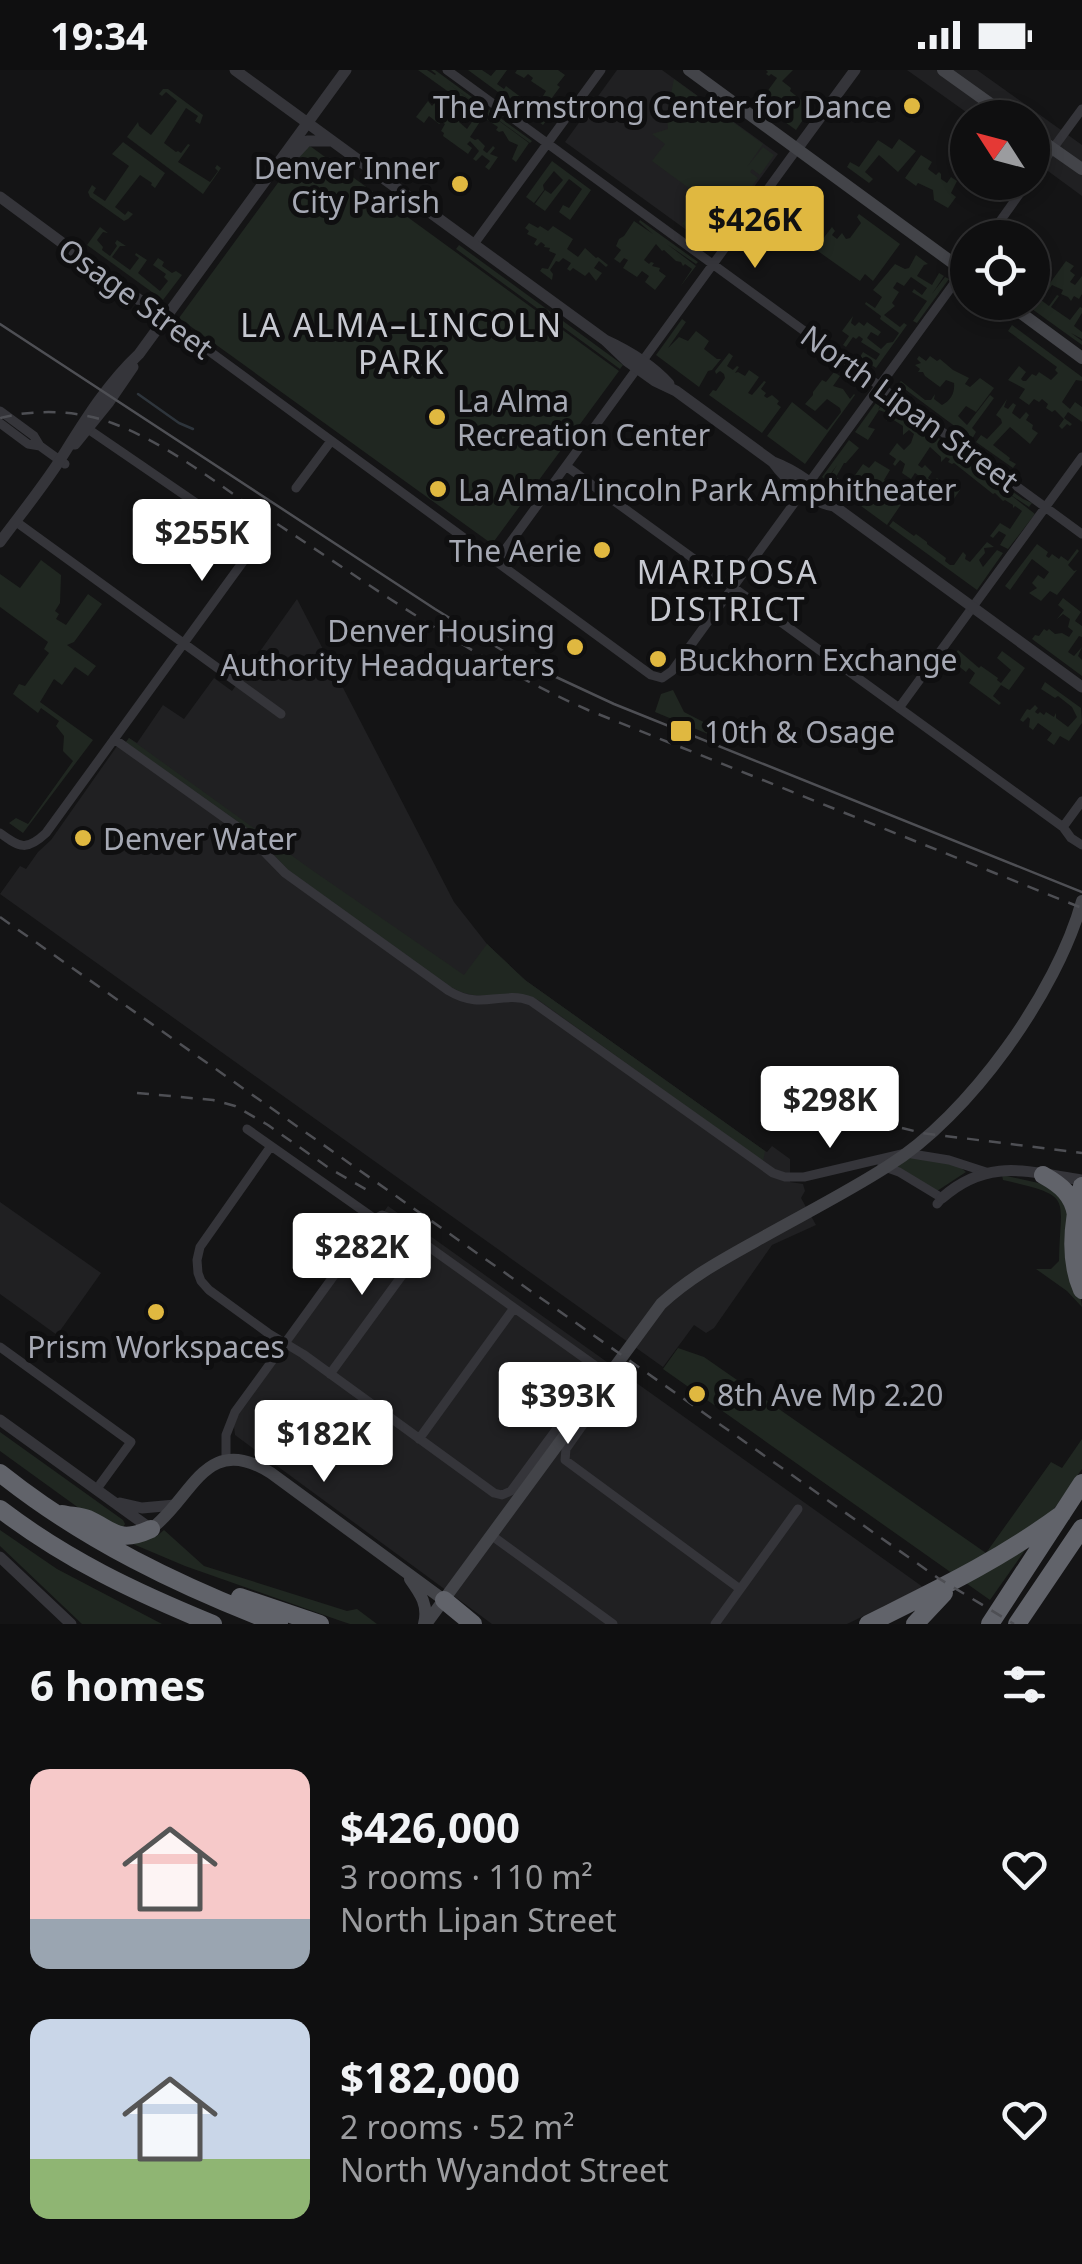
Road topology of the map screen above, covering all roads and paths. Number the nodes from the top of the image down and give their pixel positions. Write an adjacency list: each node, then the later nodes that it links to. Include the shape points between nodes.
1 (235, 70): 10 (street)
2 (346, 70): 10 (street)
3 (446, 70): 12 (street, North Lipan Street)
4 (601, 70): 12 (street)
5 (689, 70): 15 (main road)
6 (855, 70): 15 (street)
7 (943, 70): 8 (main road)
8 (985, 100)
9 (1082, 109): 14 (street)
10 (308, 123): 11 (street); 18 (street)
11 (336, 144): 18 (street, via 307,141); 20 (street)
12 (547, 144): 20 (street); 22 (street, North Lipan Street)
13 (1050, 146): 14 (main road)
14 (1053, 148): 16 (street); 17 (main road)
15 (797, 149): 21 (main road); 22 (street)
16 (1050, 152)
17 (1082, 169)
18 (272, 173): 24 (street)
19 (0, 197): 24 (street, Osage Street)
20 (474, 244): 28 (street)
21 (950, 259)
22 (713, 264): 28 (street); 29 (street, North Lipan Street)
23 (950, 292): 29 (street)
24 (164, 318): 26 (street); 33 (street, Osage Street)
25 (1030, 320): 27 (main road)
26 (139, 354): 32 (street); 36 (street, via 87,416)
27 (1082, 358)
28 (640, 365): 37 (street); 38 (street)
29 (880, 386): 38 (street); 40 (street, North Lipan Street)
30 (0, 411): 34 (street)
31 (0, 424): 34 (street)
32 (88, 429): 36 (street); 47 (street, via 238,531 253,548)
33 (331, 441): 39 (street); 44 (street, Osage Street)
34 (40, 446): 36 (street)
35 (1082, 457): 40 (street)
36 (62, 462): 41 (street)
37 (566, 466): 44 (street); 45 (street)
38 (806, 487): 45 (street); 46 (street)
39 (296, 488)
40 (1046, 507): 42 (street, North Lipan Street); 46 (street)
41 (15, 522): 43 (street); 47 (street)
42 (1082, 534)
43 (0, 542)
44 (496, 562): 45 (street, Osage Street, via 662,678)
45 (733, 587): 49 (street)
46 (972, 608): 48 (street); 49 (street)
47 (184, 644): 50 (street); 51 (street)
48 (1082, 687)
49 (899, 708): 53 (street)
50 (281, 714)
51 (114, 739): 54 (street, via 46,833 29,846); 59 (street, via 456,995 532,1001 776,1174 804,1177)
52 (1082, 800): 53 (street)
53 (1064, 827): 55 (street)
54 (0, 833)
55 (1082, 846)
56 (1082, 901): 87 (main road, via 1049,982 952,1115 888,1166 677,1289)
57 (248, 1129): 58 (street)
58 (271, 1146): 64 (street); 70 (street, via 197,1257 209,1290)
59 (864, 1164): 60 (street, via 914,1153); 63 (street, via 898,1172)
60 (986, 1172): 61 (street); 63 (street)
61 (1044, 1175): 62 (street); 65 (highway, via 1070,1196)
62 (1082, 1183): 65 (highway)
63 (939, 1201)
64 (375, 1219): 66 (street, via 387,1217); 70 (street)
65 (1078, 1231): 67 (highway); 68 (highway, via 1074,1266)
66 (425, 1244): 69 (street); 73 (street)
67 (1082, 1268)
68 (1082, 1290)
69 (514, 1308): 72 (street); 75 (street)
70 (285, 1343): 73 (street); 76 (street, via 231,1420)
71 (0, 1347): 79 (street, via 131,1442)
72 (600, 1370): 75 (street, via 506,1494 494,1493); 93 (street, via 611,1384 568,1446 567,1462)
73 (330, 1374): 75 (street)
74 (0, 1420): 79 (street)
75 (419, 1438)
76 (226, 1460): 80 (main road, via 203,1470); 91 (main road, via 266,1470)
77 (0, 1472): 83 (highway)
78 (1082, 1483): 84 (highway)
79 (101, 1494): 80 (street, via 133,1507); 86 (street)
80 (175, 1506): 86 (main road)
81 (0, 1508): 89 (highway)
82 (798, 1508): 93 (street)
83 (54, 1513): 86 (highway, via 86,1518 123,1536); 90 (highway)
84 (1062, 1514): 92 (highway); 107 (highway)
85 (1082, 1528): 95 (highway)
86 (151, 1530)
87 (491, 1535): 94 (main road); 103 (street)
88 (0, 1557): 96 (street)
89 (76, 1561): 97 (highway); 98 (highway)
90 (140, 1564): 99 (highway); 100 (highway)
91 (403, 1568): 94 (main road); 101 (main road, via 425,1604)
92 (973, 1572): 105 (highway); 106 (highway)
93 (740, 1589): 104 (street)
94 (444, 1600): 101 (main road); 102 (highway)
95 (1022, 1616)
96 (71, 1624)
97 (176, 1624)
98 (213, 1624)
99 (279, 1624)
100 (320, 1624)
101 (425, 1624)
102 (473, 1624)
103 (613, 1624)
104 (715, 1624)
105 (868, 1624)
106 (915, 1624)
107 (990, 1624)

